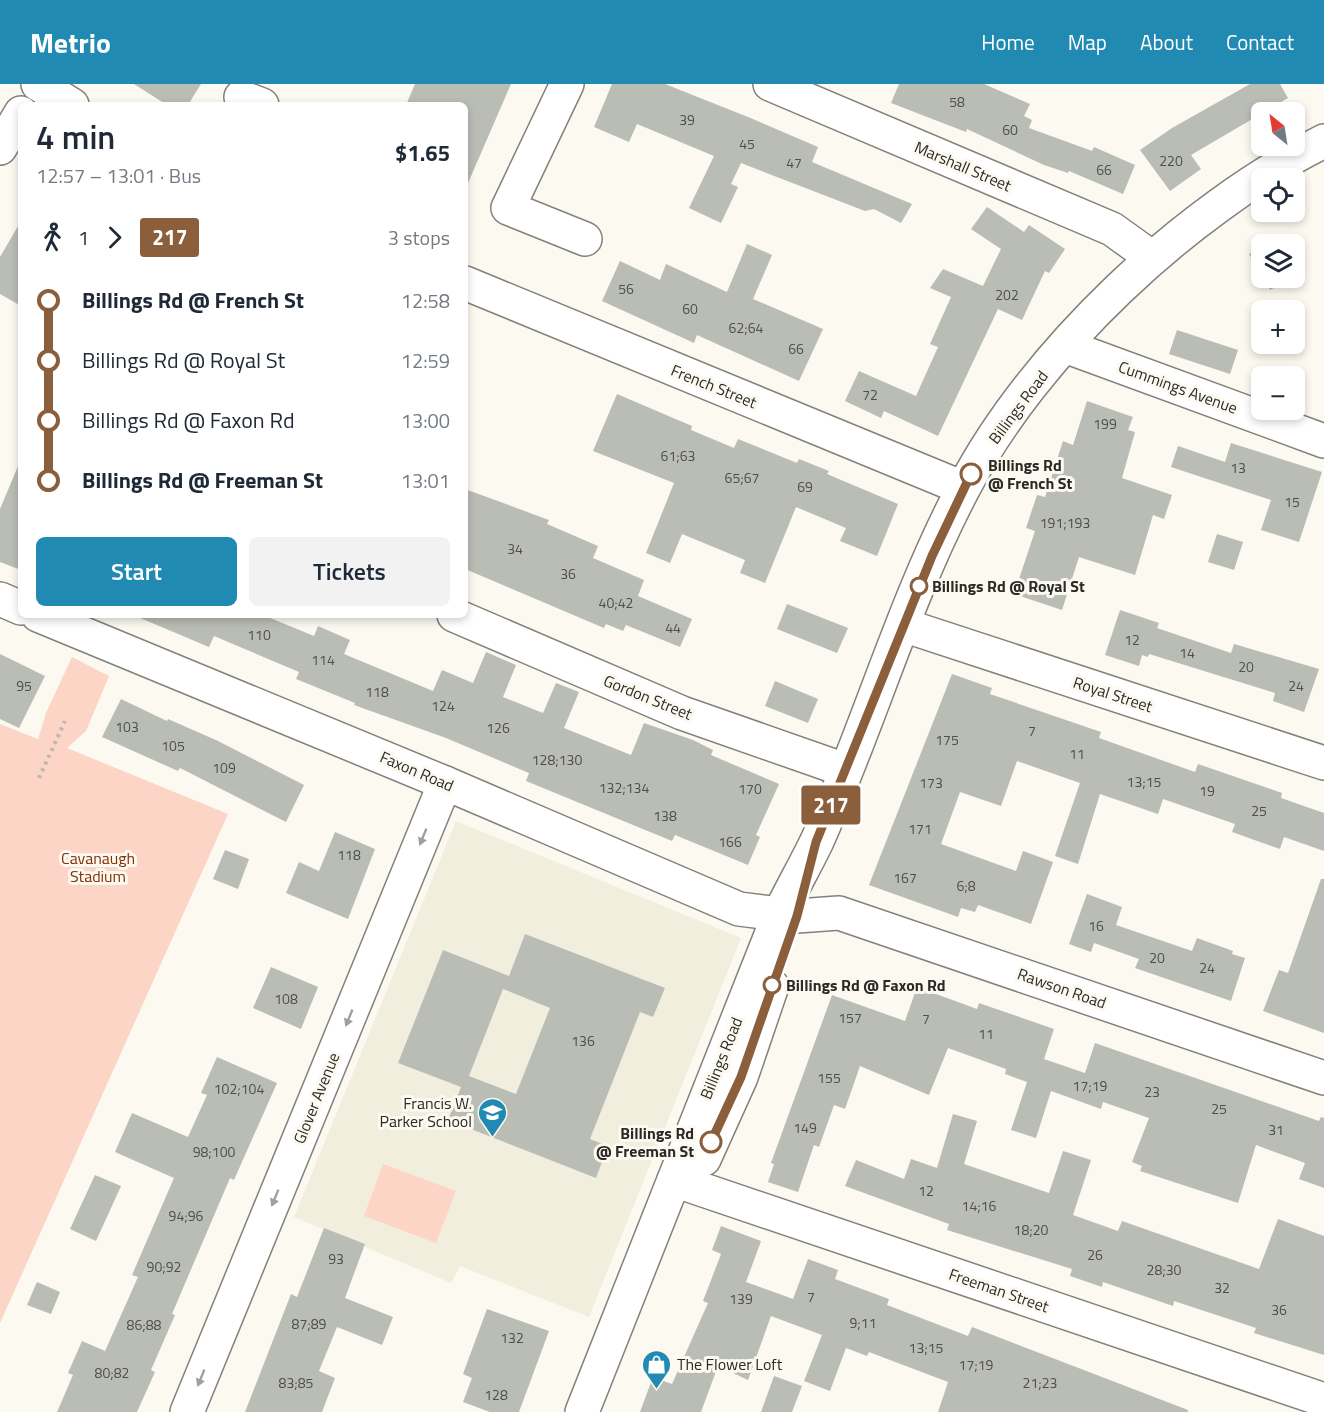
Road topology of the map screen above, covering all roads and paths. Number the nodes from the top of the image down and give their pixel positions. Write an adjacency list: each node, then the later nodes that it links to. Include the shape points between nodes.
1 (38, 84): 5 (street); 6 (street)
2 (567, 84): 10 (street, via 508,208)
3 (770, 84): 4 (street, Marshall Street)
4 (826, 95): 11 (street, Marshall Street, via 1112,229)
5 (28, 102)
6 (67, 102)
7 (18, 118): 9 (street)
8 (1324, 141): 11 (street, Billings Road, via 1256,178)
9 (0, 148)
10 (585, 239)
11 (1152, 257): 13 (street, Billings Road)
12 (468, 284): 15 (street, French Street)
13 (1065, 346): 14 (street, Cummings Avenue); 15 (street, Billings Road, via 1023,398)
14 (1324, 441)
15 (963, 488): 20 (street, Billings Road)
16 (0, 599): 17 (street)
17 (18, 607)
18 (45, 618): 25 (street, Faxon Road)
19 (461, 618): 23 (street, Gordon Street, via 682,712)
20 (903, 625): 22 (street, Royal Street); 23 (street, Billings Road)
21 (65, 721): 24 (path)
22 (1324, 763)
23 (845, 770): 26 (street, Billings Road)
24 (39, 778)
25 (445, 783): 26 (street, Faxon Road, via 738,909); 30 (street, Glover Avenue, one-way to 30)
26 (788, 915): 27 (street, Rawson Road, via 839,913); 28 (street, Billings Road, via 741,1077)
27 (1324, 1077)
28 (682, 1183): 29 (street, Freeman Street); 31 (street, Billings Road); 32 (street, Billings Road)
29 (1324, 1400)
30 (187, 1412)
31 (582, 1412)
32 (602, 1412)

